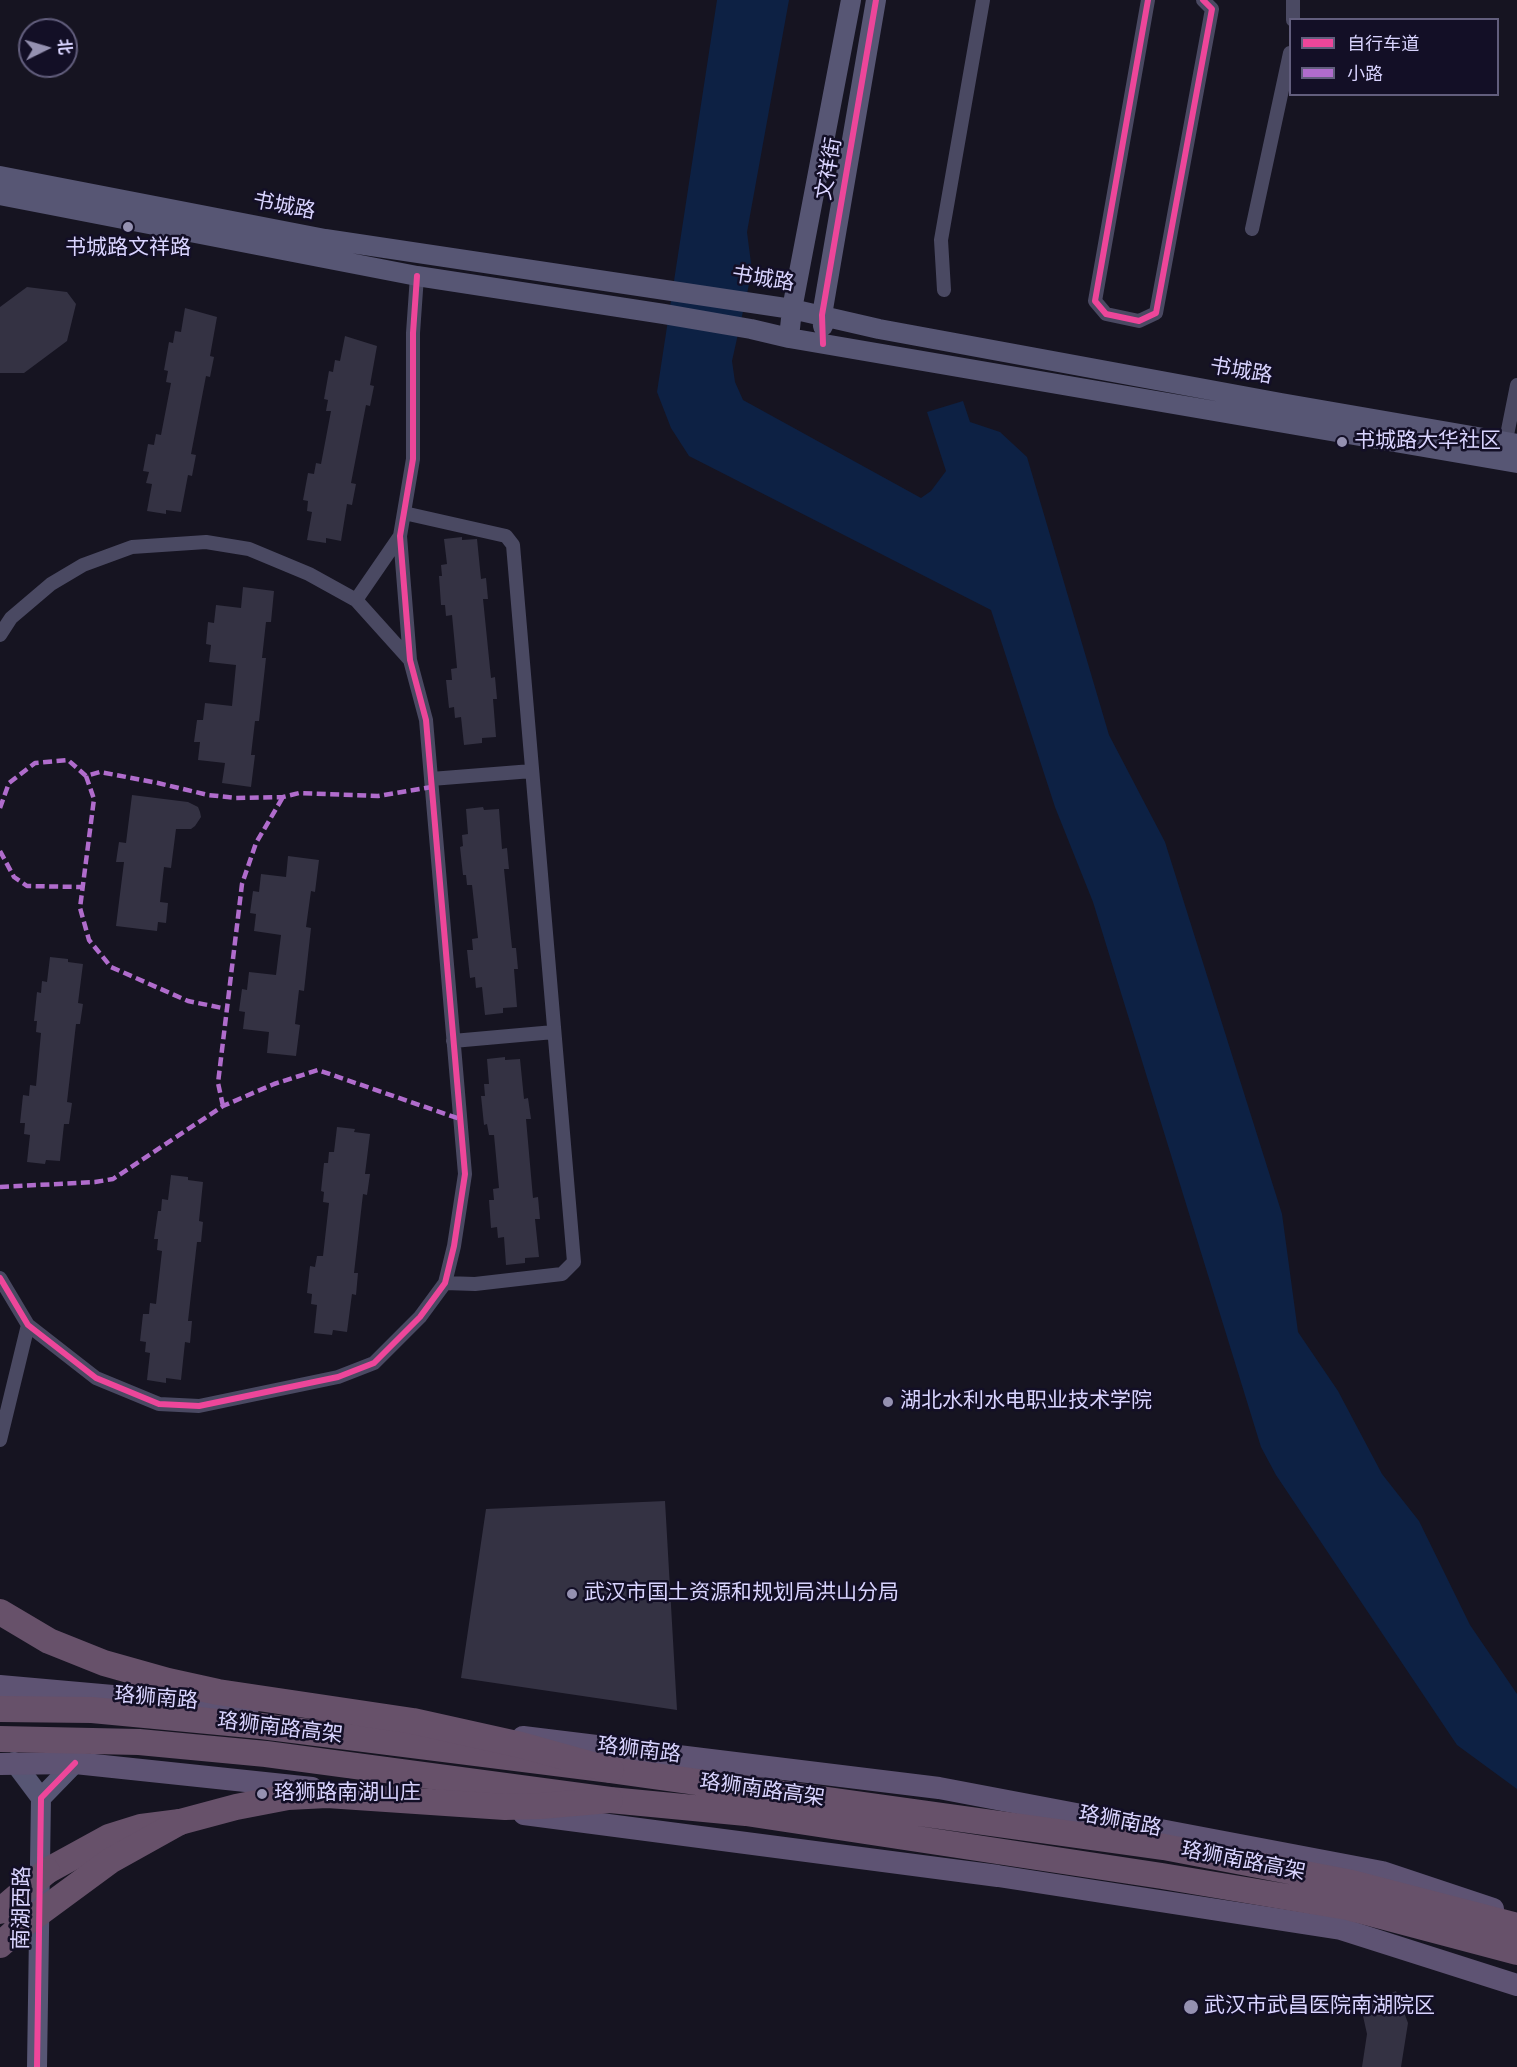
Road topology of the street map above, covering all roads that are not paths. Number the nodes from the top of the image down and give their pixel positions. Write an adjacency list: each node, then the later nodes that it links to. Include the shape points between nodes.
1 (851, 0): 14 (main road, 文祥街)
2 (876, 0): 15 (main road, 文祥街)
3 (983, 0): 13 (street, via 940,240)
4 (1148, 0): 5 (street, via 1095,301 1106,314 1139,321 1156,313 1212,9)
5 (1203, 0)
6 (1293, 0): 7 (street)
7 (1293, 18)
8 (1289, 58): 11 (street)
9 (0, 176): 14 (main road, 书城路, via 325,239)
10 (0, 195): 12 (main road, 书城路)
11 (1251, 229)
12 (417, 276): 16 (main road, 书城路, via 664,314); 20 (street, via 412,459)
13 (944, 290)
14 (792, 309): 15 (main road, 书城路); 16 (main road, 文祥街)
15 (822, 315): 17 (main road, 文祥街); 19 (main road, 书城路)
16 (789, 338): 17 (main road, 书城路)
17 (823, 344): 19 (main road, 书城路)
18 (1517, 385): 19 (street)
19 (1510, 453)
20 (404, 513): 21 (street); 25 (street, via 506,536 513,545)
21 (400, 536): 22 (street); 24 (street)
22 (356, 600): 23 (street, via 309,574 249,549 206,542 132,547 83,565 51,584 11,618); 24 (street)
23 (0, 635)
24 (410, 660): 26 (street, via 426,720)
25 (532, 771): 26 (street); 27 (street)
26 (431, 779): 28 (street)
27 (554, 1032): 28 (street); 30 (street, via 574,1262 562,1275 475,1284)
28 (453, 1041): 30 (street, via 465,1174)
29 (0, 1278): 31 (street)
30 (445, 1283): 31 (street, via 420,1317 374,1363 338,1377 199,1406 159,1404 96,1378)
31 (28, 1325): 32 (street)
32 (0, 1440)
33 (0, 1612): 39 (highway, bridge, via 60,1645 104,1663 168,1681 413,1721)
34 (0, 1686): 44 (main road, 珞狮南路, via 396,1722 939,1788 1382,1872)
35 (0, 1709): 39 (highway, 珞狮南路高架, bridge, via 92,1710 197,1719)
36 (0, 1739): 41 (highway, 珞狮南路高架, bridge, via 139,1742 255,1753)
37 (7, 1763): 38 (main road); 40 (main road)
38 (75, 1763): 40 (main road); 48 (main road, via 417,1800 998,1876 1341,1929)
39 (611, 1770): 45 (highway, 珞狮南路高架, via 1164,1847 1352,1883)
40 (41, 1798): 49 (main road, 南湖西路)
41 (609, 1800): 42 (highway, bridge, via 505,1807 327,1795 277,1799); 47 (highway, 珞狮南路高架, via 757,1815 1289,1897 1347,1907)
42 (180, 1822): 43 (highway, bridge, via 141,1827 109,1837 47,1871); 46 (highway, bridge, via 110,1860)
43 (0, 1911)
44 (1517, 1917)
45 (1517, 1926)
46 (0, 1945)
47 (1517, 1952)
48 (1517, 1985)
49 (37, 2067)

